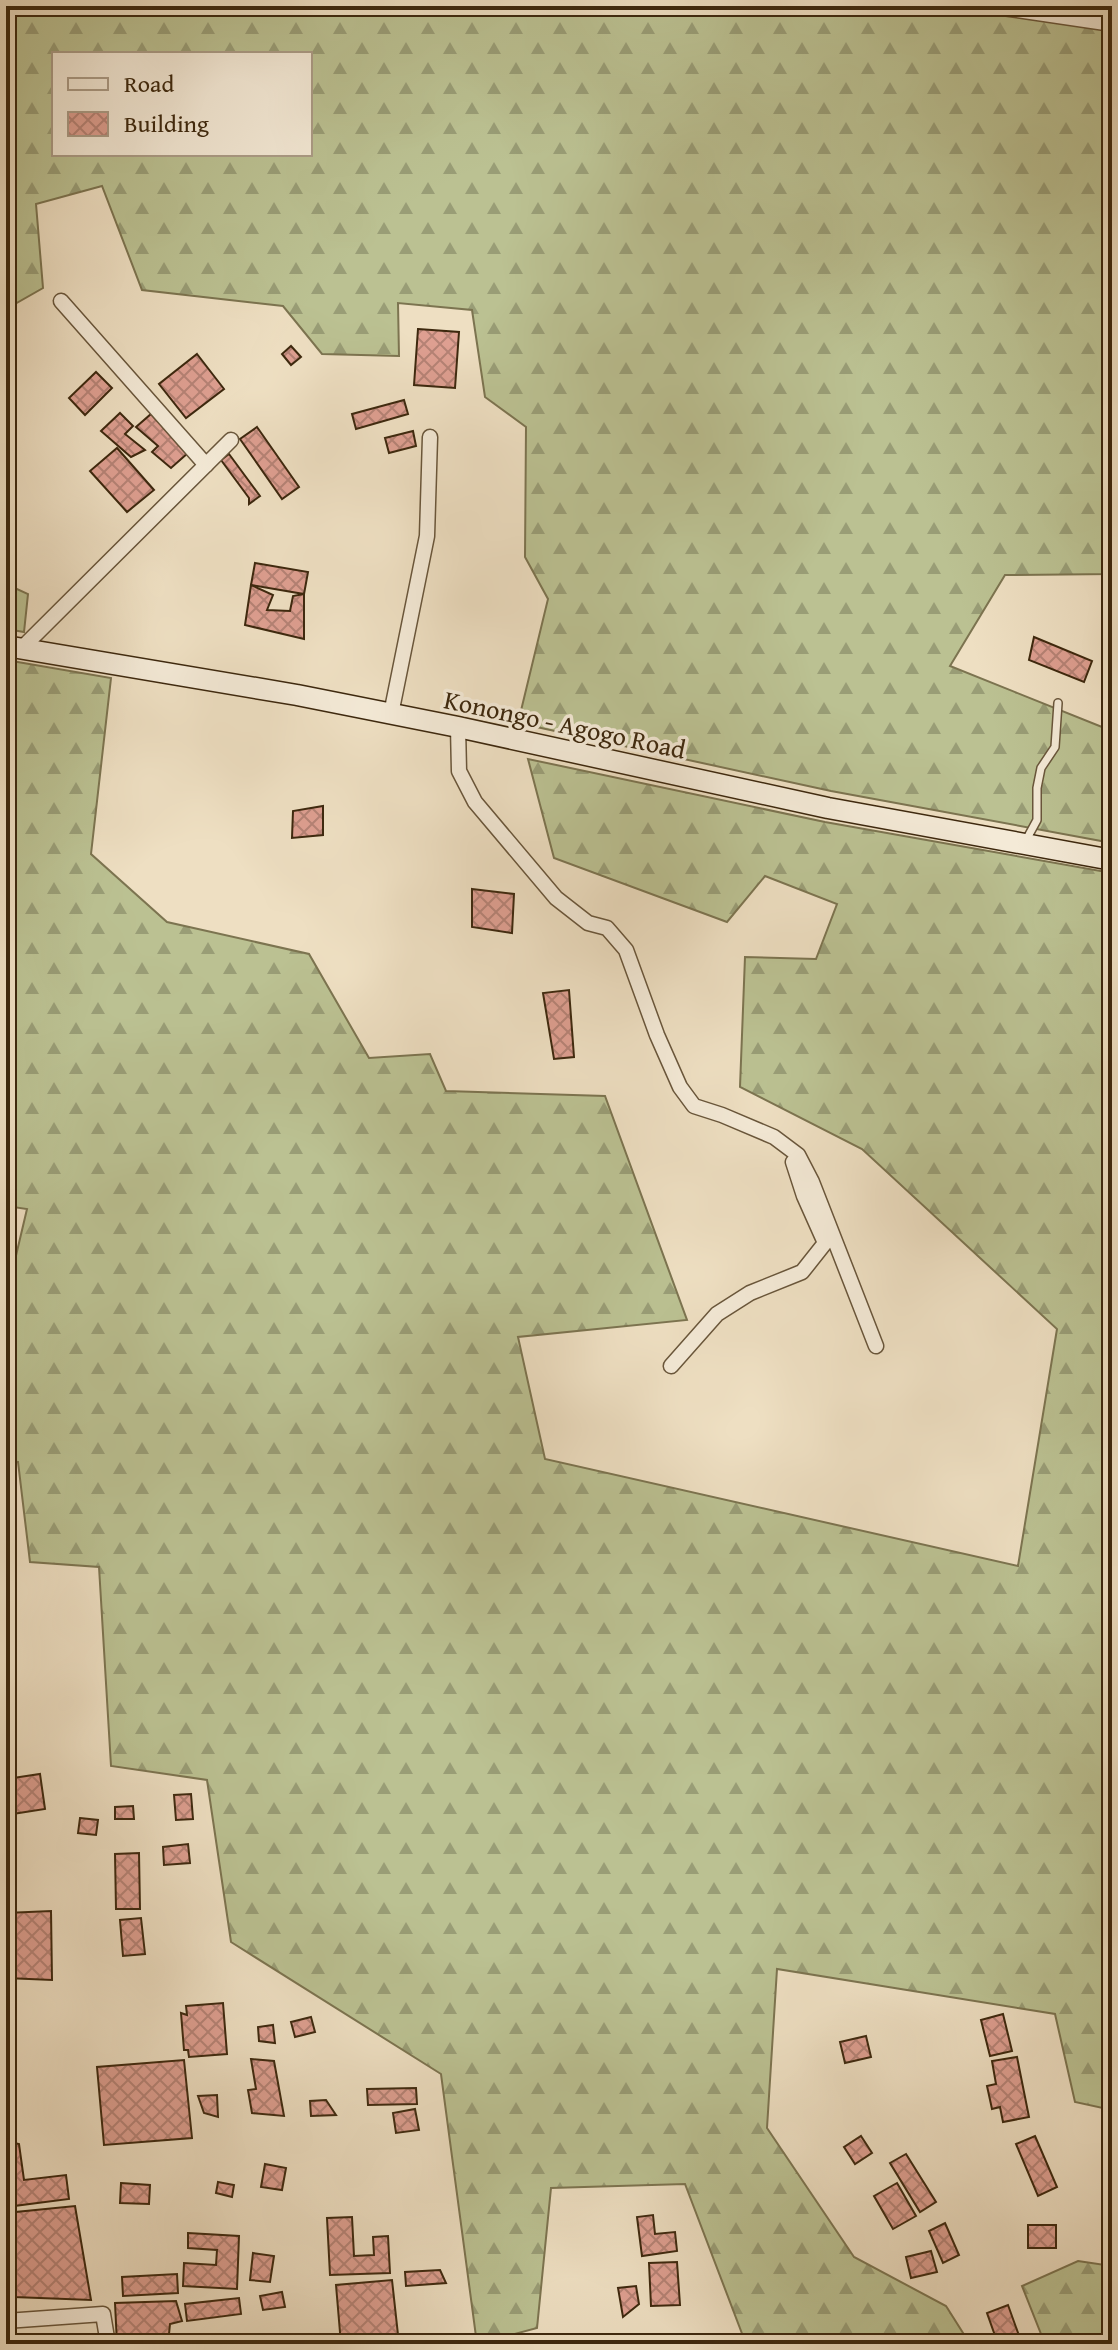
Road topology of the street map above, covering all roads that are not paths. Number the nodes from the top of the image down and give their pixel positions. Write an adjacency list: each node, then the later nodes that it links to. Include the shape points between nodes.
1 (989, 6): 2 (street)
2 (1112, 24)
3 (61, 301): 6 (street)
4 (430, 437): 9 (street, via 427,536)
5 (231, 440): 6 (street)
6 (206, 465): 7 (street)
7 (14, 647): 9 (main road, Konongo - Agogo Road)
8 (1058, 703): 11 (lane, via 1055,747 1041,768 1037,820)
9 (391, 714): 10 (main road, Konongo - Agogo Road)
10 (458, 727): 11 (main road, Konongo - Agogo Road, via 828,808); 14 (street, via 459,771 475,802 556,898 588,923 607,928 626,950 657,1035 694,1106 774,1137 798,1155)
11 (1024, 844): 12 (main road, Konongo - Agogo Road)
12 (1112, 860)
13 (793, 1162): 15 (street, via 825,1243 802,1272 750,1293 717,1314)
14 (876, 1346)
15 (671, 1366)
16 (6, 2321): 17 (street, via 103,2314)
17 (108, 2344)

